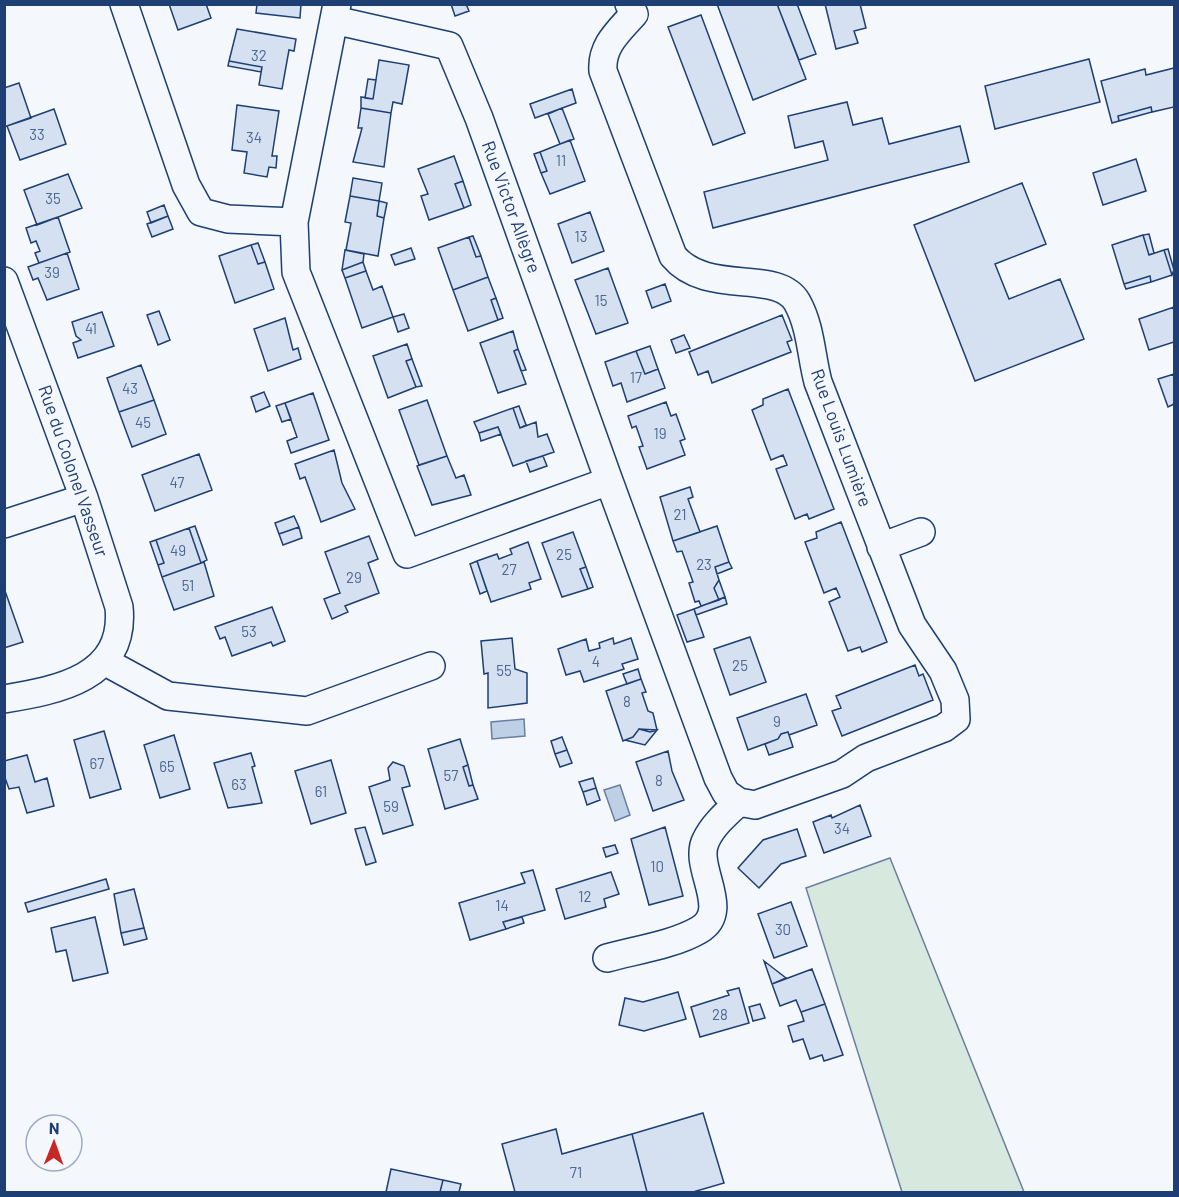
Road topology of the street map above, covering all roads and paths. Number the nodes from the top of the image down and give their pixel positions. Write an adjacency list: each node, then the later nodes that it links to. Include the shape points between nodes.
1 (124, 4): 4 (street, via 186,185 201,213 228,219)
2 (629, 4): 10 (street, Rue Louis Lumière, via 634,14 609,42 602,61 603,71 673,256 681,266 702,277 777,286 796,301 811,344 818,382)
3 (336, 12): 4 (street, Rue Victor Allègre); 6 (street, Rue Victor Allègre, via 449,46 483,129)
4 (294, 222): 6 (street, Rue Victor Allègre, via 296,272 407,554)
5 (4, 281): 7 (street, Rue du Colonel Vasseur)
6 (609, 481): 14 (street, Rue Victor Allègre, via 718,778 726,793)
7 (84, 498): 8 (street); 11 (street, Rue du Colonel Vasseur, via 121,622)
8 (4, 524)
9 (921, 532): 10 (street)
10 (881, 547): 14 (street, Rue Louis Lumière, via 912,625 943,671 957,710 956,719 944,728 866,758 842,774 755,805)
11 (104, 662): 12 (street, via 168,696 307,711); 13 (street, Rue du Colonel Vasseur, via 84,680)
12 (431, 666)
13 (4, 699)
14 (739, 801): 15 (street, via 705,841 703,856 713,900 712,916 700,929)
15 (607, 958)

